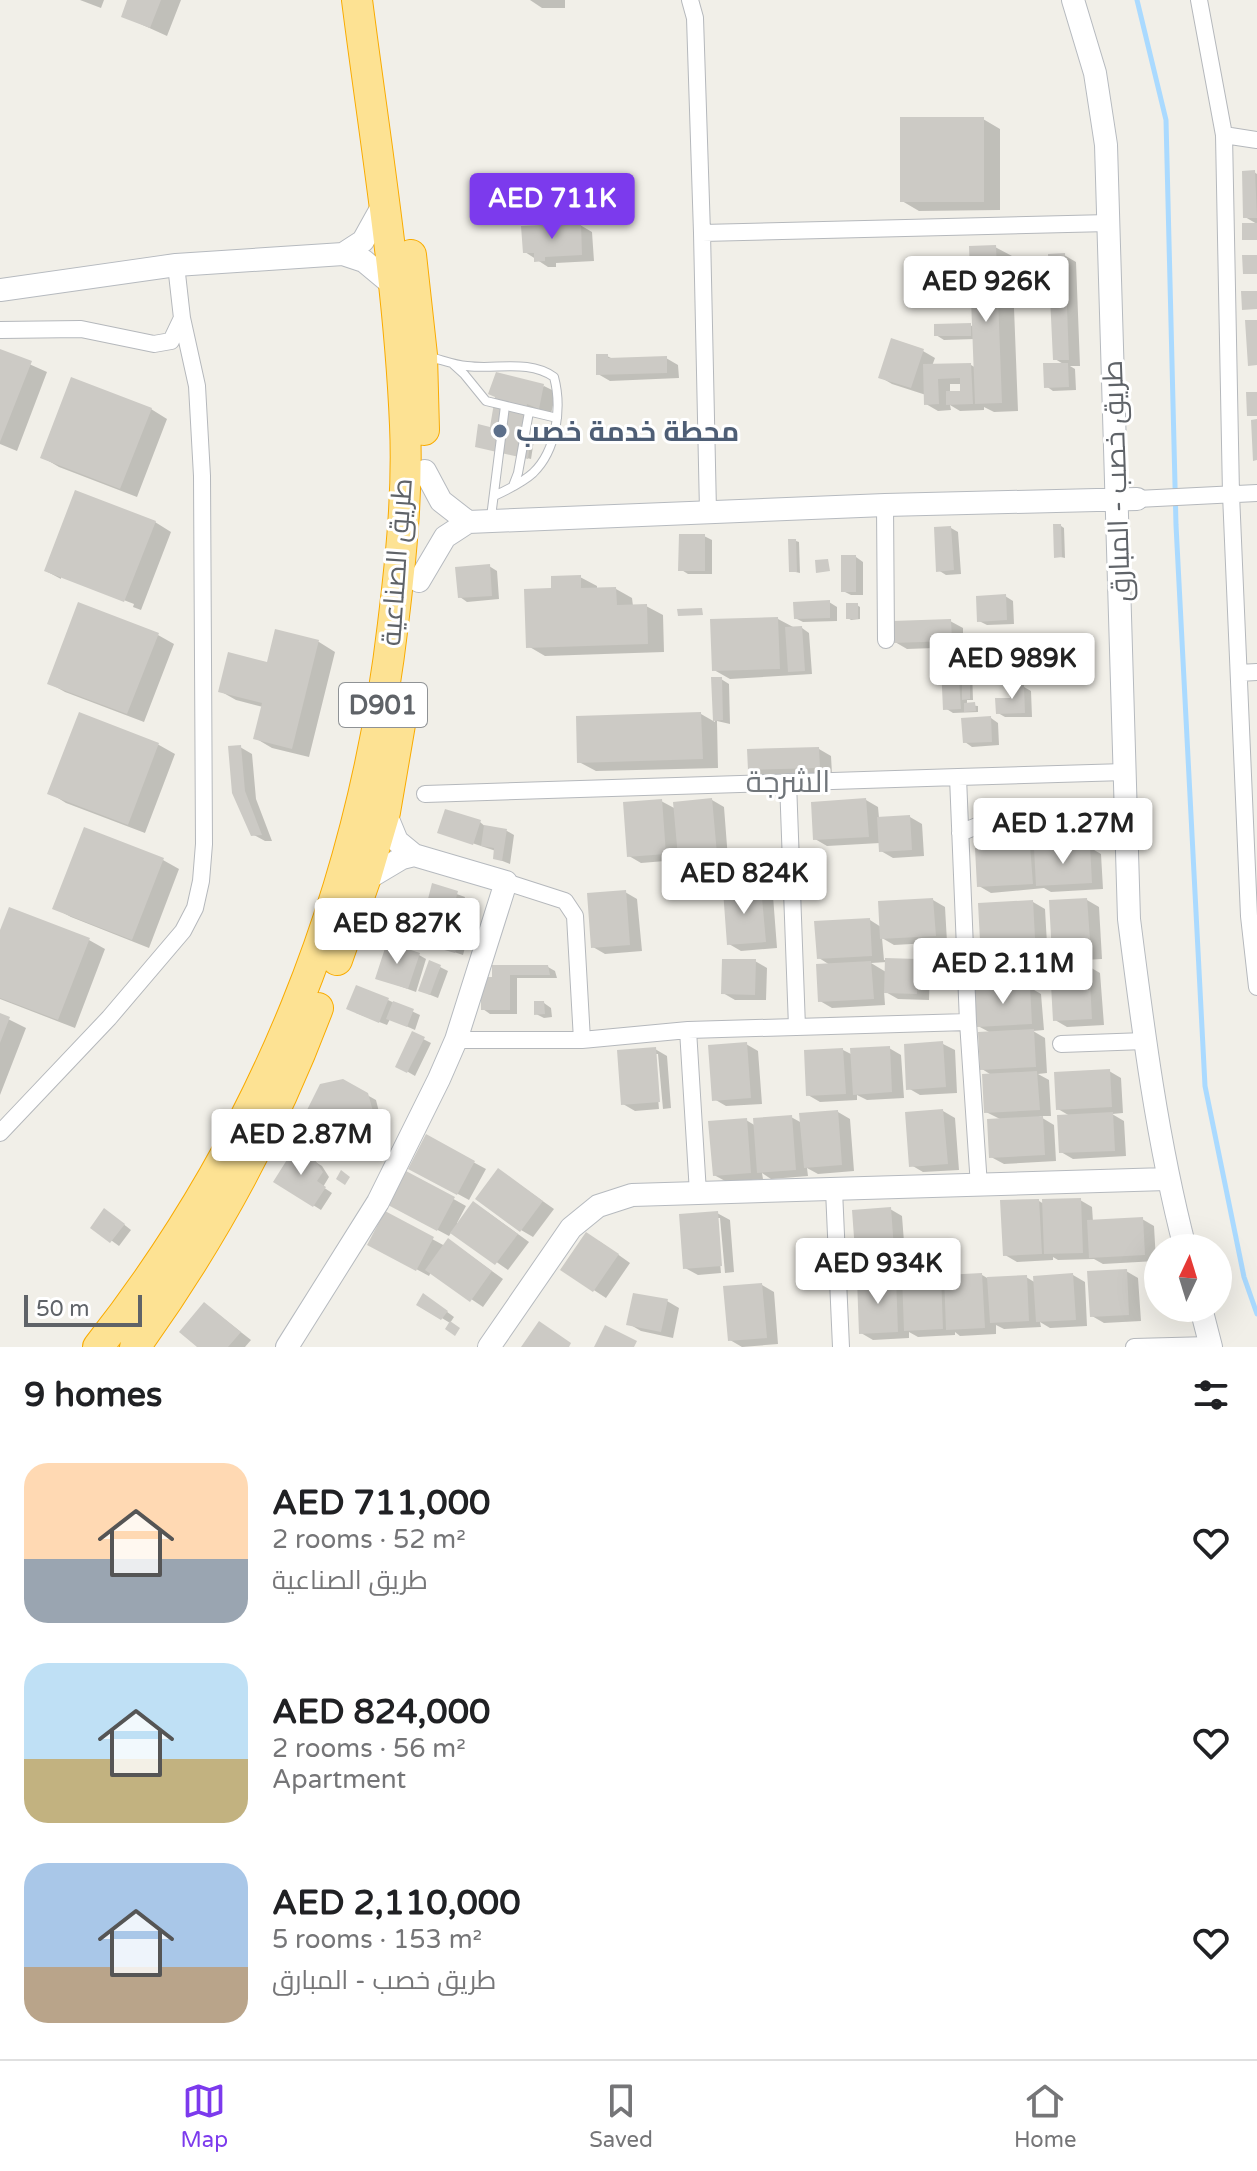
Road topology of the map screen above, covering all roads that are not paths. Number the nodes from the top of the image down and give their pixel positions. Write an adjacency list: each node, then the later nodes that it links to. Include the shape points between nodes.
1 (357, 0): 8 (highway, طريق الصناعية / D901)
2 (378, 0): 17 (highway, طريق الصناعية / D901)
3 (690, 0): 10 (street, via 697,44)
4 (1073, 0): 9 (street, طريق خصب - المبارق, via 1095,73 1106,145)
5 (1199, 0): 6 (street)
6 (1224, 135): 7 (street); 24 (street)
7 (1257, 140)
8 (383, 205): 11 (street, via 363,241); 13 (highway, طريق الصناعية / D901)
9 (1109, 223): 10 (street); 26 (street, طريق خصب - المبارق)
10 (702, 233): 28 (street)
11 (343, 254): 12 (street); 13 (street, via 364,261)
12 (176, 265): 14 (street); 15 (street)
13 (394, 286): 61 (highway, طريق الصناعية / D901, via 405,428 403,521 384,699 358,824 324,937 244,1124 142,1292)
14 (0, 290)
15 (182, 318): 16 (street, via 171,341 154,344 81,329); 53 (street, via 197,386 202,476 204,844 195,908 183,931 109,1018)
16 (0, 330)
17 (436, 359): 18 (lane, via 464,374 486,401); 20 (lane, via 545,371 554,377 559,396); 21 (highway, طريق الصناعية / D901)
18 (505, 406): 19 (lane); 25 (lane)
19 (529, 412): 20 (lane); 22 (lane)
20 (557, 418): 22 (lane, via 540,464)
21 (425, 471): 29 (street, via 441,501); 30 (highway, طريق الصناعية / D901)
22 (512, 487): 25 (lane)
23 (1257, 493): 24 (street)
24 (1231, 494): 26 (street); 33 (street)
25 (494, 496): 29 (lane)
26 (1127, 500): 27 (street); 34 (street, طريق خصب - المبارق)
27 (885, 505): 28 (street); 31 (street)
28 (708, 511): 29 (street)
29 (479, 522): 30 (street, via 445,537)
30 (419, 581): 38 (highway, طريق الصناعية / D901)
31 (886, 640)
32 (1257, 672): 33 (street)
33 (1239, 673): 44 (street)
34 (1125, 772): 35 (street); 39 (street, طريق خصب - المبارق)
35 (958, 777): 36 (street); 40 (street)
36 (788, 782): 37 (street); 47 (street)
37 (425, 794)
38 (385, 812): 41 (street, via 397,841); 42 (highway, طريق الصناعية / D901)
39 (1125, 820): 40 (street, via 1078,820 1036,812 994,819); 51 (street, طريق خصب - المبارق, via 1129,919)
40 (960, 833): 46 (street)
41 (414, 855): 42 (street); 43 (street)
42 (365, 880): 62 (highway, طريق الصناعية / D901, via 302,1050 263,1134 206,1239)
43 (506, 882): 49 (street); 50 (street, via 572,908)
44 (1253, 916): 45 (street)
45 (1257, 987)
46 (968, 1022): 47 (street); 55 (street)
47 (797, 1027): 48 (street)
48 (688, 1030): 50 (street); 57 (street)
49 (456, 1040): 50 (street); 63 (street, via 378,1202)
50 (582, 1040)
51 (1145, 1041): 52 (street); 54 (street, طريق خصب - المبارق)
52 (1061, 1044)
53 (0, 1133)
54 (1167, 1179): 55 (street); 58 (street, طريق خصب - المبارق)
55 (979, 1186): 56 (street)
56 (834, 1190): 57 (street); 65 (street)
57 (698, 1193): 64 (street, via 632,1195 598,1206 571,1228)
58 (1181, 1234)
59 (1205, 1322): 60 (street)
60 (1211, 1346): 66 (street)
61 (98, 1347)
62 (135, 1347)
63 (287, 1347)
64 (489, 1347)
65 (841, 1347)
66 (1134, 1347)

